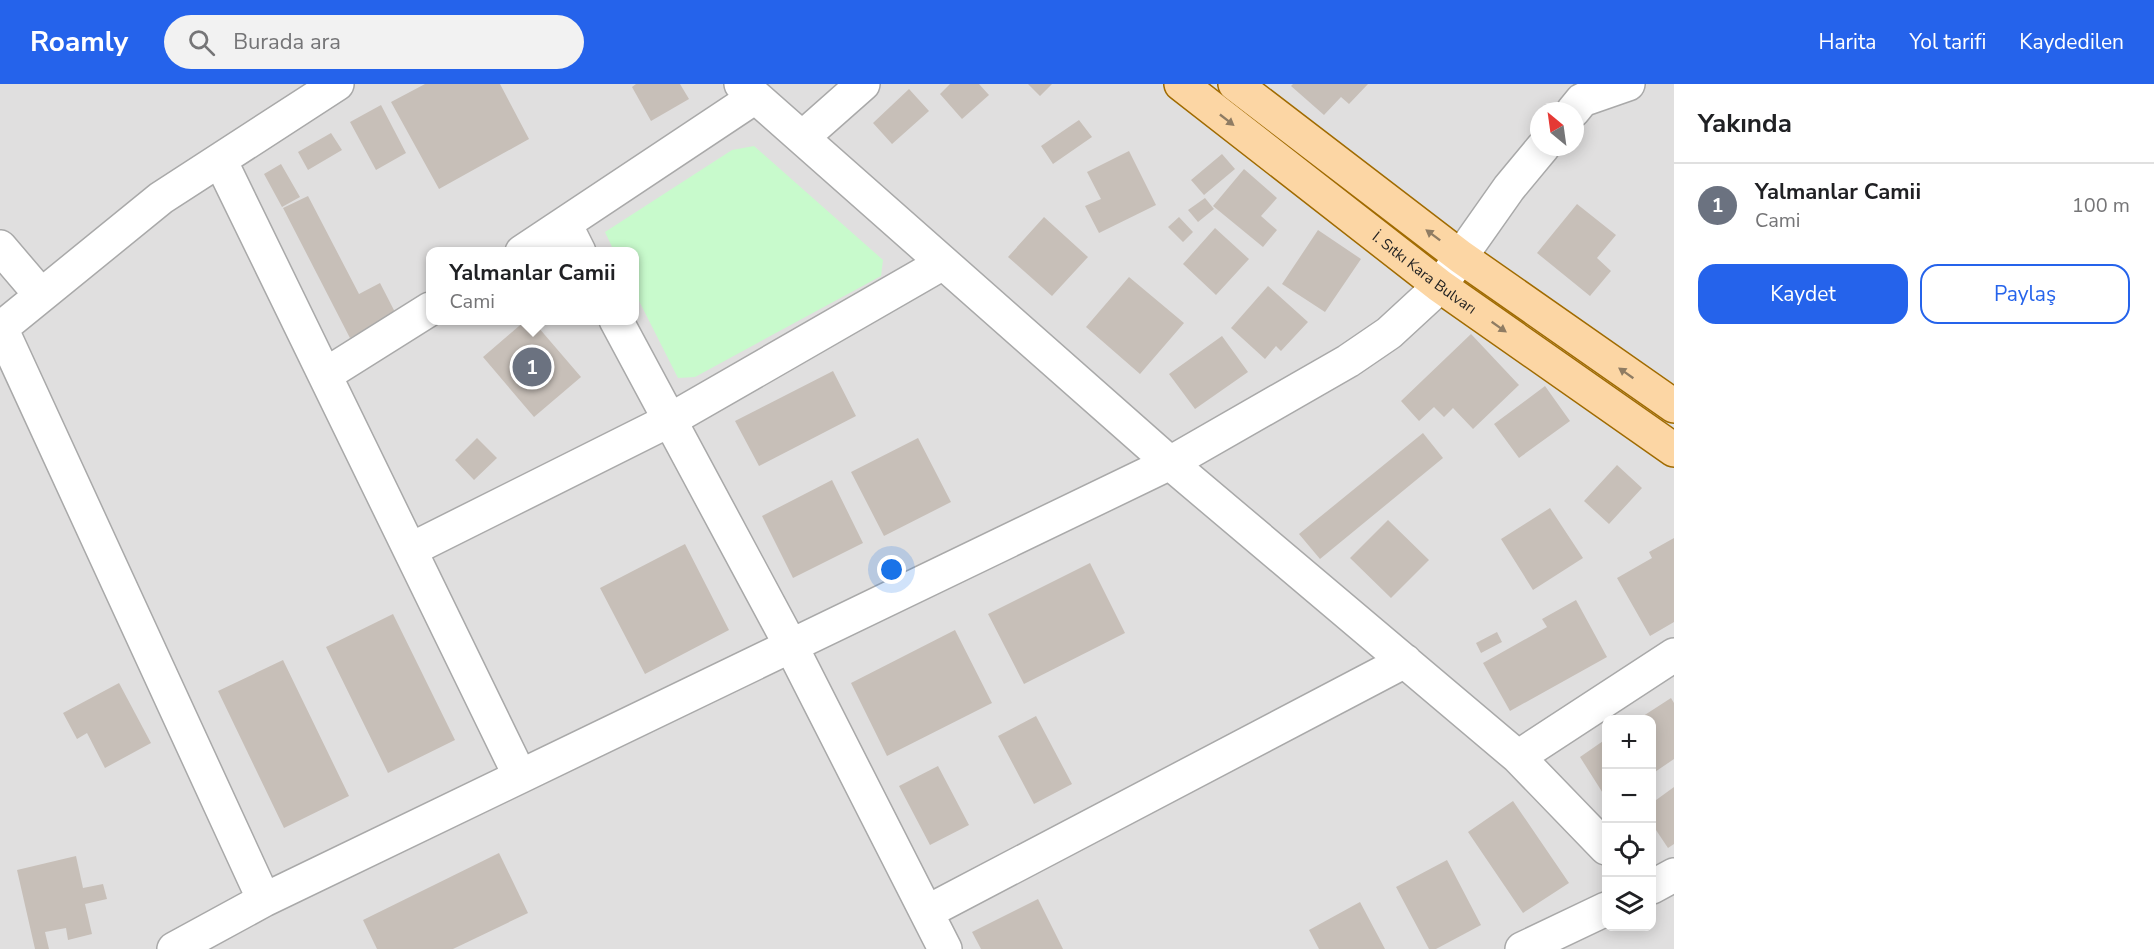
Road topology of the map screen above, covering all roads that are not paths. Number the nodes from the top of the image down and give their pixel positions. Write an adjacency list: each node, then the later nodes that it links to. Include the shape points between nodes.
1 (337, 84): 10 (street)
2 (863, 84): 8 (street)
3 (1181, 84): 16 (main road, İ. Sıtkı Kara Bulvarı, one-way to 16)
4 (1235, 84): 14 (main road, one-way to 4)
5 (1628, 84): 7 (street)
6 (748, 90): 8 (street); 11 (street)
7 (1581, 102)
8 (803, 137): 15 (street)
9 (1536, 156): 14 (street)
10 (220, 160): 17 (street, via 161,198); 21 (street)
11 (572, 238): 13 (street)
12 (0, 247): 17 (street)
13 (540, 247)
14 (1461, 257): 16 (street); 22 (main road, one-way to 14)
15 (943, 263): 23 (street); 25 (street)
16 (1440, 286): 24 (main road, İ. Sıtkı Kara Bulvarı, one-way to 24); 25 (street, via 1389,333 1348,361)
17 (41, 295): 20 (street)
18 (426, 312): 21 (street)
19 (618, 325): 23 (street)
20 (1, 328): 35 (street)
21 (325, 375): 26 (street)
22 (1674, 406)
23 (670, 420): 26 (street); 27 (street)
24 (1674, 450)
25 (1170, 463): 27 (street); 29 (street)
26 (410, 550): 31 (street)
27 (791, 646): 31 (street); 37 (street)
28 (1674, 655): 30 (street)
29 (1405, 661): 30 (street); 37 (street)
30 (1518, 757): 32 (street)
31 (520, 776): 35 (street)
32 (1602, 844)
33 (1674, 875): 34 (street)
34 (1656, 885)
35 (264, 900): 38 (street)
36 (1602, 911): 40 (street)
37 (927, 912): 39 (street)
38 (174, 949)
39 (945, 949)
40 (1522, 949)

